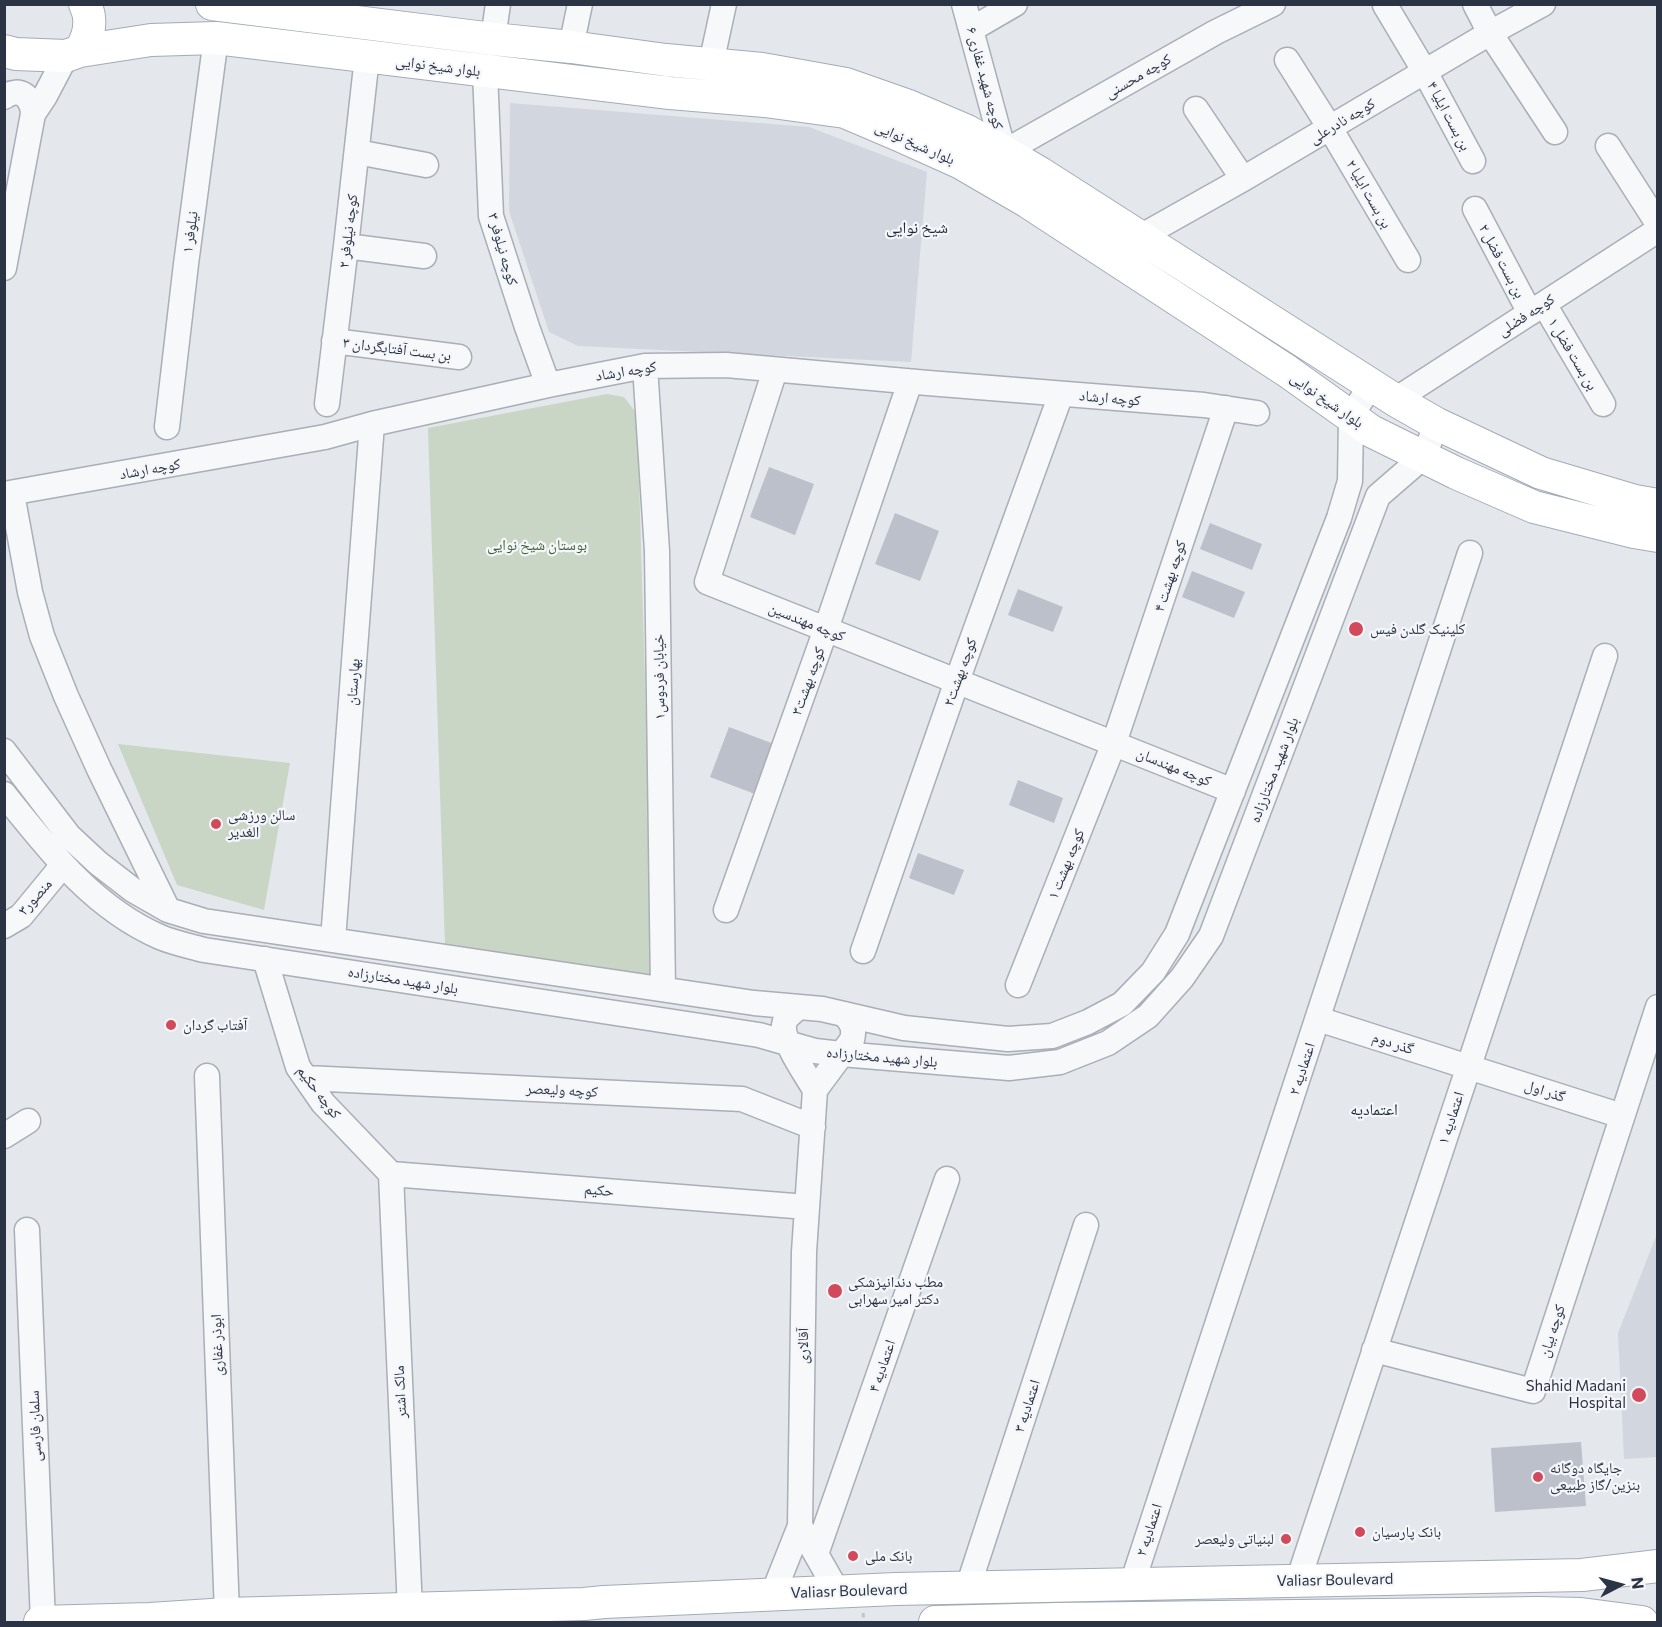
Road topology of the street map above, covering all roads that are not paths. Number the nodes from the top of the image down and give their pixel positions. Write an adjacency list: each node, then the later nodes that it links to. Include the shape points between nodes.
1 (85, 4): 19 (main road, via 90,25 86,41)
2 (212, 4): 12 (main road, بلوار شیخ نوایی)
3 (498, 4): 16 (street)
4 (580, 4): 17 (street)
5 (724, 4): 22 (street)
6 (964, 4): 13 (street, کوچه شهید غفاری ۶)
7 (1015, 4): 13 (street)
8 (1475, 4): 14 (street)
9 (1543, 4): 14 (street, کوچه نادرعلی)
10 (1385, 5): 24 (street, ۴ بن بست ایلیا)
11 (1266, 6): 32 (street, کوچه محسنی)
12 (265, 8): 16 (main road, بلوار شیخ نوایی)
13 (972, 29): 32 (street, کوچه شهید غفاری ۶)
14 (1490, 33): 24 (street, کوچه نادرعلی); 29 (street)
15 (216, 38): 19 (main road, بلوار شیخ نوایی, via 152,40); 20 (main road, بلوار شیخ نوایی); 60 (street, ۱ نیلوفر)
16 (493, 39): 17 (main road, بلوار شیخ نوایی)
17 (571, 47): 22 (main road, بلوار شیخ نوایی)
18 (4, 51): 19 (main road, بلوار شیخ نوایی)
19 (73, 53): 27 (street)
20 (367, 57): 23 (main road, بلوار شیخ نوایی); 31 (street, کوچه نیلوفر ۲)
21 (1287, 60): 28 (street, بن بست ایلیا ۲)
22 (711, 64): 32 (main road, بلوار شیخ نوایی, via 846,84 916,109)
23 (486, 72): 50 (street, کوچه نیلوفر ۳, via 491,216); 57 (main road, بلوار شیخ نوایی, via 845,112 961,163 1028,202)
24 (1425, 72): 28 (street, کوچه نادرعلی); 33 (street, ۴ بن بست ایلیا)
25 (4, 97): 27 (street, via 19,93 27,97)
26 (1196, 110): 35 (street)
27 (33, 114): 43 (street)
28 (1330, 128): 35 (street, کوچه نادرعلی); 42 (street, بن بست ایلیا ۲)
29 (1555, 132)
30 (1608, 146): 37 (street)
31 (357, 152): 34 (street); 40 (street, کوچه نیلوفر ۲)
32 (1004, 152): 39 (main road, بلوار شیخ نوایی)
33 (1473, 161)
34 (426, 165)
35 (1243, 179): 39 (street, کوچه نادرعلی)
36 (1475, 209): 44 (street, ۲ بن بست فضل)
37 (1658, 224)
38 (1658, 230): 44 (street, کوچه فضلی)
39 (1140, 237): 51 (main road, بلوار شیخ نوایی)
40 (346, 246): 41 (street); 45 (street, کوچه نیلوفر ۲)
41 (424, 256)
42 (1408, 260)
43 (4, 268)
44 (1537, 308): 51 (street, کوچه فضلی); 53 (street, بن بست فضل ۱)
45 (334, 341): 46 (street, بن بست آفتابگردان ۳); 54 (street, کوچه نیلوفر ۲)
46 (459, 357)
47 (645, 366): 48 (street, کوچه ارشاد); 50 (street, کوچه ارشاد); 81 (street, خیابان فردوس۱, via 657,551)
48 (775, 369): 49 (street, کوچه ارشاد); 66 (street, کوچه مهندسین, via 707,582)
49 (910, 382): 52 (street, کوچه ارشاد); 66 (street, کوچه بهشت۳)
50 (548, 385): 59 (street, کوچه ارشاد)
51 (1383, 392): 57 (street); 58 (main road, بلوار شیخ نوایی)
52 (1061, 394): 55 (street, کوچه ارشاد); 68 (street, کوچه بهشت۲)
53 (1603, 404)
54 (327, 405)
55 (1226, 408): 56 (street, کوچه ارشاد); 69 (street, کوچه بهشت ۴)
56 (1257, 413)
57 (1351, 416): 61 (main road, بلوار شیخ نوایی, via 1371,431); 71 (street, بلوار شهید مختارزاده, via 1350,481 1339,518)
58 (1437, 423): 61 (street, بلوار شهید مختارزاده); 63 (main road, بلوار شیخ نوایی, via 1541,473)
59 (372, 424): 62 (street, کوچه ارشاد, via 325,437); 77 (street, بهارستان)
60 (167, 427)
61 (1423, 457): 64 (main road, بلوار شیخ نوایی, via 1534,507); 87 (street, بلوار شهید مختارزاده, via 1378,496 1210,936 1182,978 1148,1016 1108,1043 1060,1062 1009,1068)
62 (8, 494): 74 (street, via 42,636 99,769)
63 (1658, 505)
64 (1658, 536)
65 (1470, 553): 85 (street, اعتمادیه ۲)
66 (826, 630): 68 (street, کوچه مهندسین); 75 (street, کوچه بهشت۳)
67 (1605, 656): 88 (street, اعتمادیه ۱)
68 (957, 681): 69 (street, کوچه مهندسین); 78 (street, کوچه بهشت۲)
69 (1114, 743): 71 (street, کوچه مهندسان); 80 (street, کوچه بهشت ۱)
70 (4, 751): 74 (street, بلوار شهید مختارزاده, via 69,836 133,890)
71 (1233, 791): 84 (street, بلوار شهید مختارزاده, via 1177,934 1153,972 1122,1004 1052,1036 1008,1039 904,1028)
72 (4, 794): 73 (street, بلوار شهید مختارزاده)
73 (63, 865): 76 (street, منصور۳, via 21,916); 79 (street, بلوار شهید مختارزاده, via 125,919 161,937 204,950)
74 (168, 910): 77 (street, بلوار شهید مختارزاده, via 204,921)
75 (726, 910)
76 (4, 926)
77 (333, 940): 81 (street, بلوار شهید مختارزاده)
78 (863, 951)
79 (265, 959): 86 (street, بلوار شهید مختارزاده, via 759,1035); 90 (street, کوچه حکیم, via 298,1067)
80 (1018, 985)
81 (663, 989): 82 (street, بلوار شهید مختارزاده)
82 (799, 1007): 84 (street, بلوار شهید مختارزاده); 86 (street, via 784,1024)
83 (1658, 1007): 92 (street)
84 (844, 1014): 87 (street, via 854,1032)
85 (1318, 1019): 88 (street, گذر دوم); 106 (street, اعتمادیه ۲)
86 (788, 1043): 87 (street, بلوار شهید مختارزاده); 91 (street)
87 (841, 1054): 91 (street)
88 (1468, 1066): 92 (street, گذر اول); 101 (street, اعتمادیه ۱)
89 (207, 1076): 112 (street, ابوذر غفاری)
90 (306, 1078): 94 (street, کوچه ولیعصر, via 742,1099); 96 (street, کوچه حکیم, via 323,1103)
91 (815, 1090): 94 (street, آقالاری)
92 (1622, 1116): 101 (street, کوچه بیان, via 1533,1391)
93 (28, 1121): 95 (street)
94 (813, 1127): 98 (street, آقالاری)
95 (4, 1136)
96 (391, 1174): 98 (street, حکیم); 110 (street, مالک اشتر)
97 (947, 1179): 103 (street, اعتمادیه ۴)
98 (807, 1207): 102 (street, آقالاری)
99 (1086, 1225): 107 (street, اعتمادیه ۳)
100 (27, 1230): 117 (street, سلمان فارسی)
101 (1374, 1350): 105 (street, اعتمادیه ۱)
102 (801, 1526): 103 (street, آقالاری); 109 (street)
103 (816, 1554): 108 (street, آقالاری)
104 (1656, 1569): 105 (main road, Valiasr Boulevard, via 1582,1575)
105 (1298, 1581): 106 (main road, Valiasr Boulevard)
106 (1132, 1584): 107 (main road, Valiasr Boulevard)
107 (968, 1587): 108 (main road, Valiasr Boulevard)
108 (837, 1591): 109 (main road, Valiasr Boulevard)
109 (772, 1594): 111 (main road, Valiasr Boulevard, via 604,1602)
110 (410, 1610): 111 (main road, Valiasr Boulevard); 112 (main road, Valiasr Boulevard)
111 (585, 1613)
112 (227, 1614): 117 (main road, Valiasr Boulevard)
113 (1538, 1618): 114 (main road); 119 (main road, via 1581,1614)
114 (1374, 1619): 115 (main road)
115 (1197, 1620): 116 (main road)
116 (1057, 1621): 118 (main road)
117 (42, 1622)
118 (935, 1623)
119 (1642, 1623)

